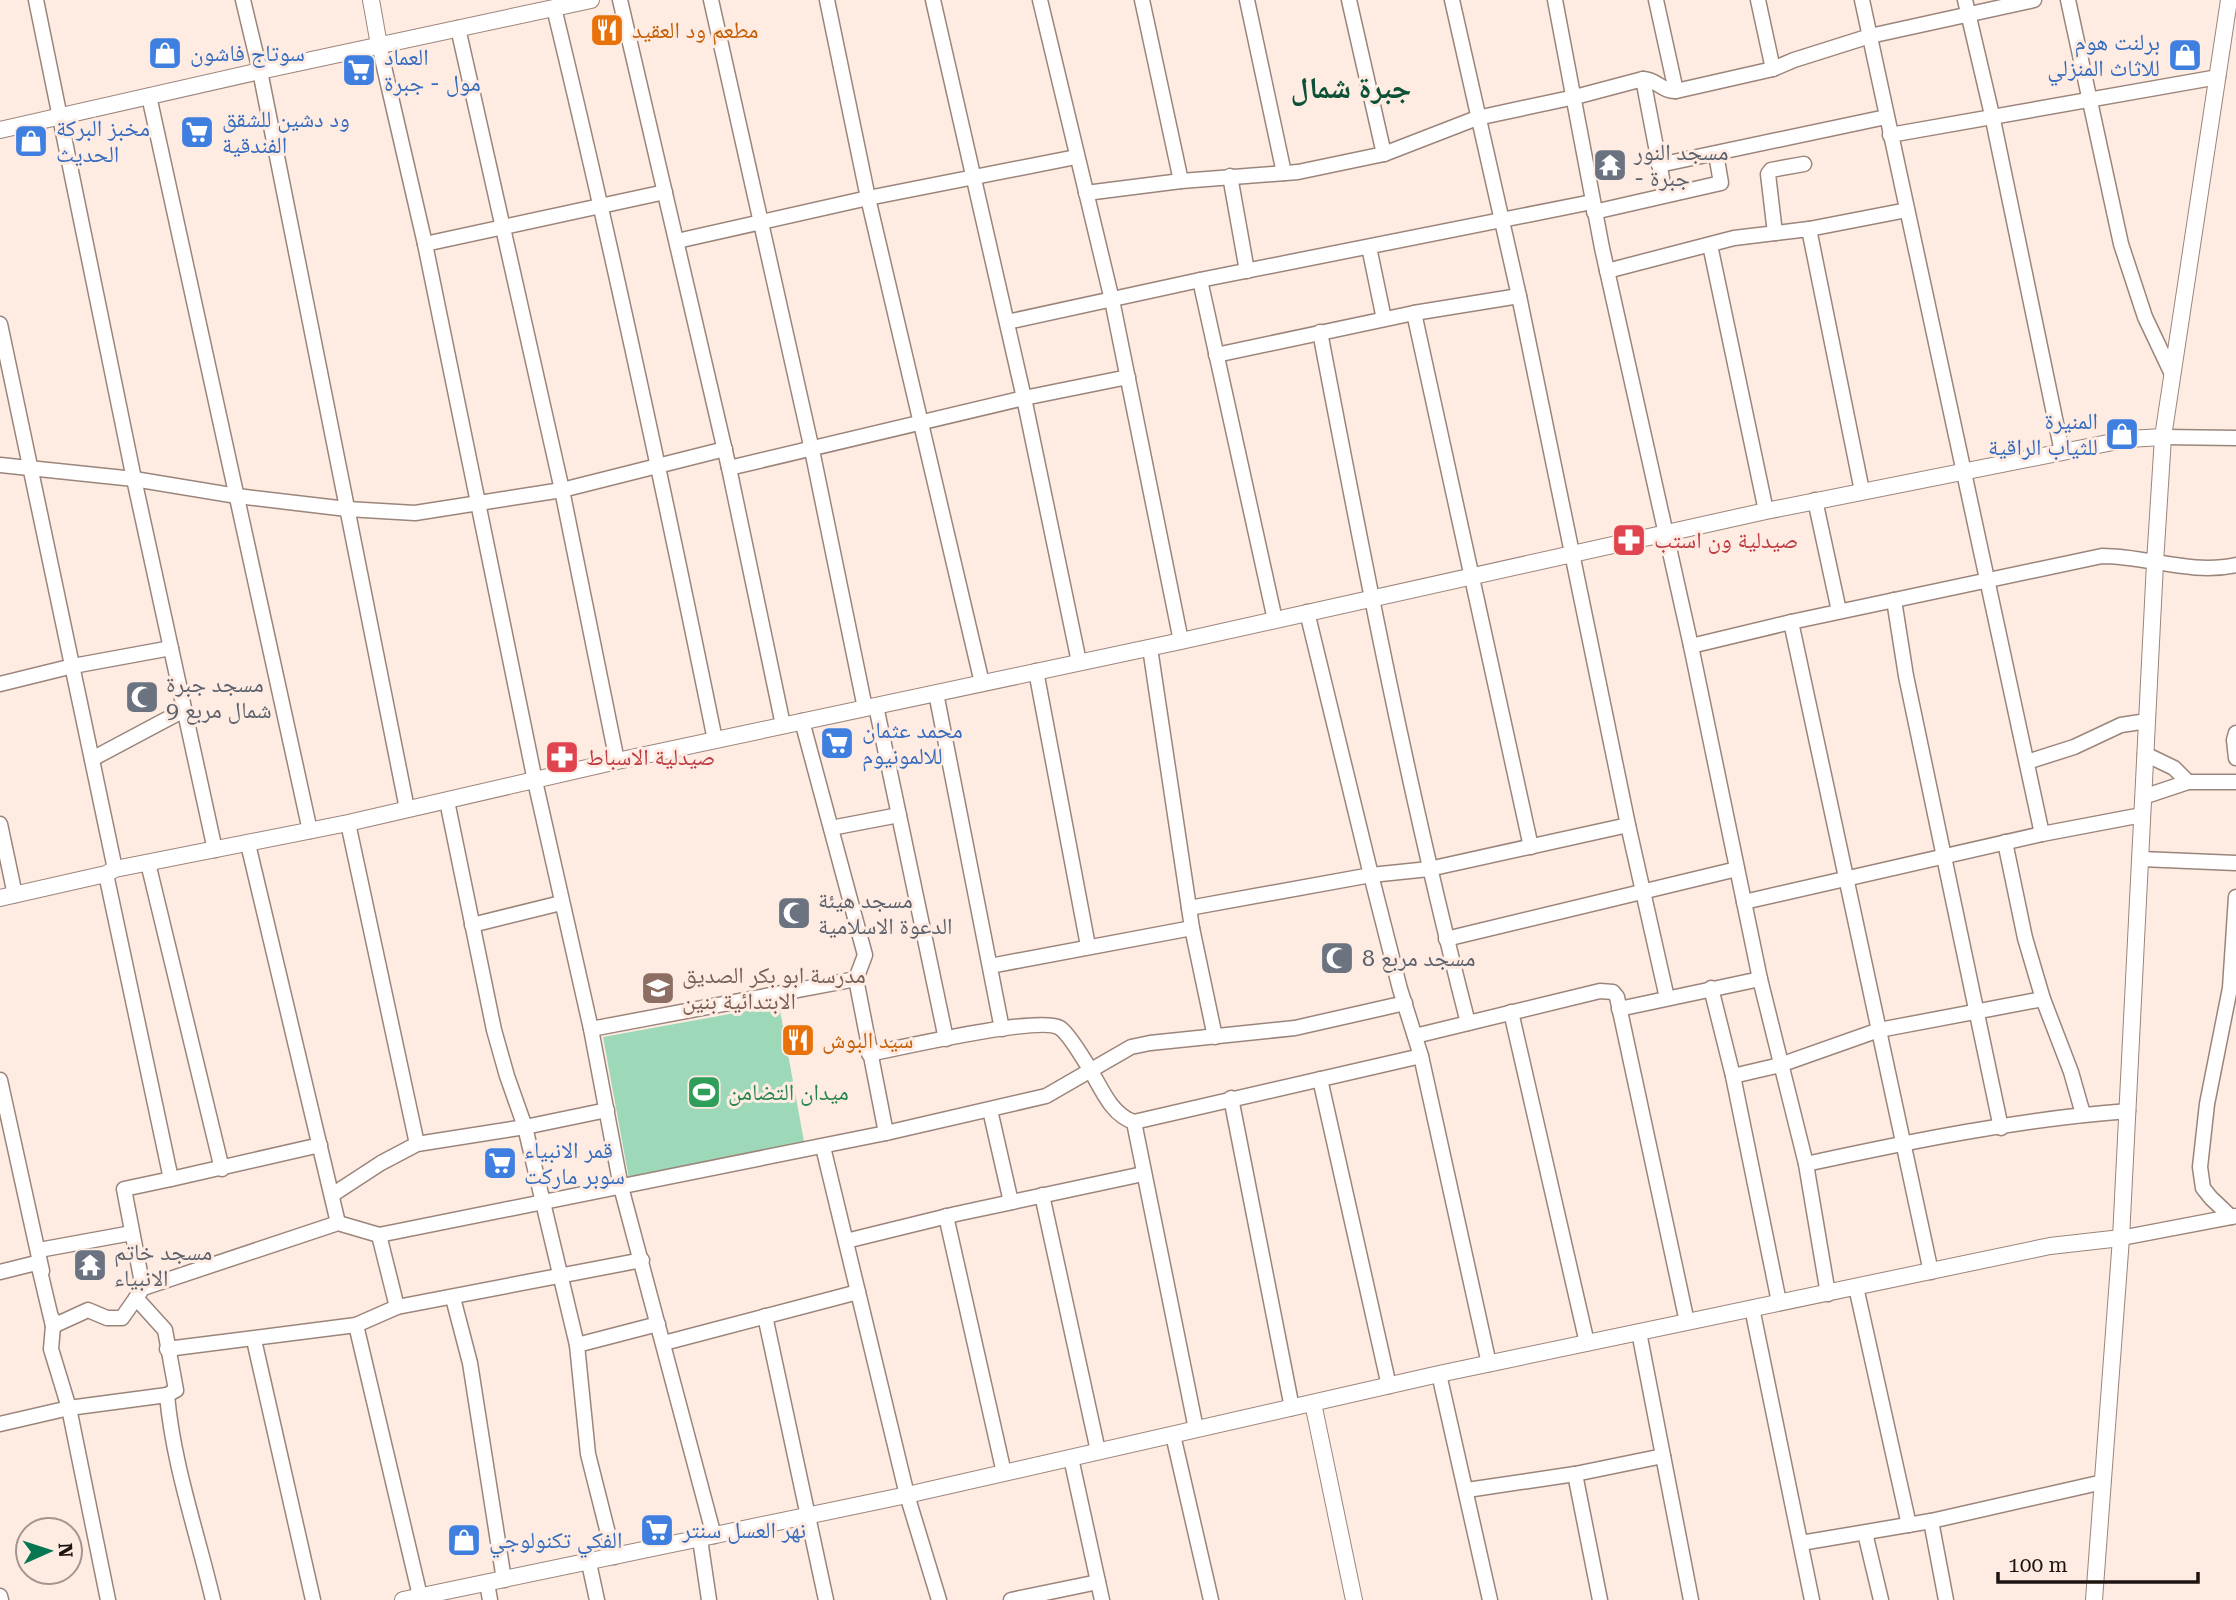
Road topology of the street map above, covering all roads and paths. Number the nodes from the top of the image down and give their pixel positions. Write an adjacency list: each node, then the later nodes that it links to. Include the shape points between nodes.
1 (36, 0): 34 (street)
2 (243, 0): 27 (street)
3 (371, 0): 25 (street)
4 (587, 0): 22 (street)
5 (620, 0): 49 (street)
6 (711, 0): 57 (street)
7 (827, 0): 52 (street)
8 (933, 0): 47 (street)
9 (1040, 0): 42 (street)
10 (1142, 0): 48 (street)
11 (1247, 0): 45 (street)
12 (1349, 0): 40 (street)
13 (1452, 0): 37 (street)
14 (1555, 0): 32 (street)
15 (1656, 0): 30 (street)
16 (1758, 0): 26 (street)
17 (1862, 0): 24 (street)
18 (2034, 0): 21 (street)
19 (2068, 0): 33 (street)
20 (2229, 0): 28 (street)
21 (1966, 7): 24 (street); 35 (street)
22 (554, 8): 23 (street); 53 (street)
23 (458, 27): 25 (street); 58 (street)
24 (1870, 36): 26 (street); 36 (street)
25 (379, 45): 27 (street); 62 (street)
26 (1773, 69): 30 (street)
27 (260, 71): 31 (street); 96 (street)
28 (2218, 77): 33 (street); 76 (street)
29 (1643, 79): 30 (street); 32 (street); 44 (street)
30 (1676, 91)
31 (149, 96): 34 (street); 93 (street)
32 (1574, 97): 37 (street); 54 (street)
33 (2089, 98): 35 (street); 76 (street, via 2121,244 2145,317)
34 (60, 115): 38 (street); 90 (street)
35 (1992, 115): 39 (street); 84 (street)
36 (1886, 117): 39 (street); 41 (street)
37 (1477, 118): 40 (street); 56 (street)
38 (0, 130)
39 (1890, 135): 55 (street)
40 (1384, 154): 45 (street)
41 (1716, 154): 44 (street); 51 (street, via 1721,183)
42 (1076, 157): 47 (street); 50 (street)
43 (1804, 164): 60 (street, via 1768,174)
44 (1659, 165): 51 (street)
45 (1284, 173): 46 (street)
46 (1230, 176): 48 (street); 65 (street)
47 (974, 178): 52 (street); 72 (street)
48 (1181, 180): 50 (street)
49 (665, 192): 53 (street); 61 (street)
50 (1086, 193): 69 (street)
51 (1665, 194): 54 (street)
52 (868, 198): 57 (street); 79 (street)
53 (602, 206): 58 (street); 85 (street)
54 (1593, 207): 56 (street); 66 (street)
55 (1907, 210): 59 (street); 89 (street)
56 (1502, 221): 64 (street); 68 (street)
57 (761, 223): 61 (street); 83 (street)
58 (504, 225): 62 (street); 91 (street)
59 (1809, 229): 60 (street); 92 (street)
60 (1775, 233): 63 (street)
61 (677, 241): 82 (street)
62 (425, 244): 95 (street)
63 (1710, 245): 66 (street); 97 (street)
64 (1369, 247): 65 (street); 71 (street)
65 (1248, 271): 67 (street)
66 (1607, 271): 98 (street)
67 (1200, 280): 69 (street); 75 (street)
68 (1519, 296): 70 (street); 99 (street)
69 (1112, 300): 72 (street); 77 (street)
70 (1414, 313): 71 (street); 102 (street)
71 (1384, 319): 74 (street)
72 (1007, 322): 78 (street)
73 (0, 324): 88 (street)
74 (1320, 332): 75 (street); 104 (street)
75 (1216, 355): 108 (street)
76 (2171, 372): 80 (street)
77 (1128, 377): 78 (street); 110 (street)
78 (1024, 398): 79 (street); 114 (street)
79 (920, 423): 83 (street); 117 (street)
80 (2163, 438): 81 (street); 84 (street, via 2128,439); 100 (street)
81 (2236, 438)
82 (725, 449): 85 (street); 87 (street)
83 (812, 450): 87 (street); 120 (street)
84 (2062, 452): 89 (street)
85 (659, 464): 91 (street); 126 (street)
86 (0, 465): 88 (street)
87 (729, 468): 124 (street)
88 (32, 469): 90 (street); 115 (street)
89 (1963, 471): 92 (street); 103 (street)
90 (134, 479): 93 (street); 112 (street)
91 (562, 490): 95 (street); 130 (street)
92 (1862, 491): 94 (street)
93 (237, 496): 96 (street); 144 (street)
94 (1815, 500): 97 (street); 106 (street)
95 (479, 504): 96 (street, via 415,513); 132 (street)
96 (347, 509): 137 (street)
97 (1766, 511): 98 (street)
98 (1666, 534): 99 (street); 111 (street)
99 (1571, 554): 102 (street); 142 (street)
100 (2155, 563): 101 (street, via 2202,568); 103 (street, via 2102,556); 123 (street)
101 (2236, 565)
102 (1471, 577): 104 (street); 148 (street)
103 (1988, 579): 105 (street); 131 (street)
104 (1370, 598): 107 (street); 154 (street)
105 (1895, 600): 106 (street); 150 (street, via 1906,676)
106 (1839, 611): 109 (street)
107 (1307, 612): 108 (street); 157 (street)
108 (1275, 620): 110 (street)
109 (1791, 622): 111 (street); 158 (street)
110 (1181, 641): 113 (street)
111 (1691, 646): 155 (street)
112 (171, 648): 115 (street); 121 (street)
113 (1150, 648): 114 (street); 164 (street)
114 (1079, 662): 116 (street)
115 (73, 666): 118 (street); 129 (street)
116 (1036, 671): 117 (street); 168 (street)
117 (982, 683): 119 (street)
118 (0, 684)
119 (936, 693): 120 (street); 169 (street)
120 (870, 707): 122 (street); 138 (street)
121 (184, 710): 129 (street); 149 (street)
122 (802, 721): 124 (street); 143 (street)
123 (2147, 721): 127 (street); 131 (street, via 2121,725)
124 (783, 725): 126 (street)
125 (2236, 733): 128 (street)
126 (715, 740): 130 (street)
127 (2146, 754): 133 (street, via 2174,768); 135 (street)
128 (2236, 758)
129 (92, 759): 156 (street)
130 (617, 761): 132 (street)
131 (2026, 762): 145 (street)
132 (535, 782): 136 (street); 162 (street)
133 (2188, 782): 134 (street); 135 (street)
134 (2236, 782)
135 (2143, 797): 139 (street)
136 (447, 801): 137 (street); 165 (street)
137 (407, 809): 141 (street)
138 (899, 815): 143 (street); 185 (street)
139 (2143, 815): 145 (street); 151 (street)
140 (0, 824): 160 (street)
141 (348, 824): 144 (street); 203 (street)
142 (1628, 825): 148 (street); 159 (street)
143 (831, 828): 170 (street, via 865,956)
144 (310, 831): 147 (street)
145 (2042, 834): 146 (street)
146 (2005, 842): 150 (street); 174 (street)
147 (248, 844): 149 (street); 204 (street)
148 (1531, 846): 154 (street)
149 (215, 850): 152 (street)
150 (1944, 855): 158 (street); 178 (street)
151 (2141, 859): 153 (street); 196 (street)
152 (148, 863): 156 (street); 207 (street)
153 (2236, 863)
154 (1429, 869): 157 (street); 167 (street)
155 (1737, 869): 159 (street); 163 (street)
156 (111, 872): 160 (street); 209 (street)
157 (1371, 875): 164 (street); 175 (street)
158 (1847, 879): 163 (street); 182 (street)
159 (1644, 892): 167 (street); 173 (street)
160 (8, 896)
161 (2236, 897): 216 (street, via 2230,988 2207,1104 2200,1167 2203,1188)
162 (561, 902): 165 (street); 180 (street)
163 (1744, 902): 171 (street)
164 (1189, 908): 166 (street)
165 (472, 925): 199 (street, via 494,1030)
166 (1192, 928): 168 (street); 184 (street)
167 (1446, 939): 179 (street)
168 (1088, 946): 169 (street)
169 (990, 966): 181 (street)
170 (856, 979): 180 (street); 186 (street)
171 (1760, 979): 172 (street); 188 (street)
172 (1711, 988): 173 (street); 190 (street)
173 (1667, 998): 176 (street)
174 (2043, 999): 178 (street); 197 (street)
175 (1405, 1003): 183 (street); 184 (street, via 1295,1028)
176 (1619, 1009): 177 (street, via 1614,992 1608,990); 237 (street)
177 (1511, 1012): 179 (street); 244 (street)
178 (1976, 1012): 182 (street); 200 (street)
179 (1468, 1023): 183 (street)
180 (591, 1029): 194 (street)
181 (1002, 1029): 185 (street); 189 (street, via 1042,1024 1061,1028)
182 (1879, 1030): 188 (street); 202 (street)
183 (1415, 1036): 187 (street)
184 (1216, 1037): 189 (street, via 1131,1047)
185 (946, 1039): 186 (street)
186 (869, 1054): 201 (street)
187 (1421, 1056): 191 (street); 247 (street)
188 (1780, 1065): 190 (street); 206 (street)
189 (1091, 1071): 195 (street, via 1046,1096); 198 (street, via 1101,1093 1123,1119)
190 (1733, 1076): 233 (street)
191 (1320, 1079): 193 (street); 249 (street)
192 (0, 1080): 222 (street)
193 (1231, 1098): 198 (street); 253 (street)
194 (607, 1110): 199 (street); 210 (street)
195 (990, 1110): 201 (street); 213 (street)
196 (2128, 1111): 197 (street); 220 (street)
197 (2083, 1114): 200 (street)
198 (1134, 1122): 208 (street)
199 (525, 1127): 203 (street); 214 (street)
200 (2001, 1128): 202 (street)
201 (886, 1133): 205 (street)
202 (1903, 1143): 206 (street); 226 (street)
203 (417, 1144): 211 (street)
204 (320, 1145): 207 (street); 211 (street)
205 (823, 1147): 210 (street); 221 (street)
206 (1806, 1164): 231 (street)
207 (222, 1169): 209 (street)
208 (1143, 1174): 212 (street); 255 (street)
209 (172, 1180): 218 (street, via 124,1189)
210 (621, 1186): 214 (street); 223 (street)
211 (332, 1195): 217 (street)
212 (1042, 1195): 213 (street); 257 (street)
213 (1011, 1202): 215 (street)
214 (544, 1203): 219 (street); 227 (street)
215 (946, 1216): 221 (street); 260 (street)
216 (2234, 1216): 220 (street)
217 (338, 1223): 219 (street); 230 (street)
218 (132, 1233): 222 (street); 230 (street)
219 (379, 1235): 234 (street)
220 (2121, 1238): 226 (street, via 2050,1246); 262 (street)
221 (846, 1241): 229 (street)
222 (39, 1254): 224 (street); 240 (street)
223 (642, 1260): 227 (street); 238 (street)
224 (0, 1266)
225 (0, 1272): 240 (street, via 36,1263)
226 (1931, 1272): 228 (street)
227 (561, 1277): 232 (street); 245 (street)
228 (1856, 1287): 231 (street); 267 (street)
229 (858, 1292): 236 (street); 264 (street)
230 (140, 1293): 240 (street, via 122,1318 88,1310); 246 (street, via 165,1330)
231 (1828, 1294): 233 (street)
232 (453, 1298): 234 (street); 273 (street, via 474,1387)
233 (1779, 1302): 235 (street)
234 (397, 1307): 239 (street)
235 (1752, 1308): 237 (street); 270 (street)
236 (765, 1317): 243 (street); 265 (street)
237 (1687, 1322): 241 (street)
238 (658, 1324): 243 (street); 245 (street)
239 (356, 1325): 242 (street); 276 (street)
240 (53, 1326): 252 (street, via 51,1349)
241 (1639, 1332): 244 (street); 258 (street)
242 (254, 1339): 246 (street); 279 (street)
243 (664, 1343): 269 (street)
244 (1587, 1343): 247 (street)
245 (577, 1345): 271 (street, via 588,1454)
246 (167, 1349): 250 (street, via 176,1390)
247 (1489, 1364): 248 (street)
248 (1440, 1374): 249 (street); 263 (street)
249 (1389, 1386): 251 (street)
250 (167, 1395): 252 (street); 278 (street, via 175,1453)
251 (1314, 1403): 253 (street); 289 (street)
252 (69, 1408): 254 (street); 277 (street)
253 (1292, 1408): 255 (street)
254 (0, 1424)
255 (1196, 1429): 256 (street)
256 (1172, 1435): 257 (street); 288 (street)
257 (1098, 1451): 259 (street)
258 (1663, 1456): 261 (street); 292 (street)
259 (1071, 1458): 260 (street); 274 (street)
260 (1004, 1473): 264 (street)
261 (1575, 1474): 263 (street); 291 (street)
262 (2103, 1482): 266 (street); 296 (street)
263 (1467, 1490): 290 (street)
264 (907, 1495): 265 (street); 285 (street)
265 (808, 1516): 269 (street); 284 (street)
266 (1931, 1521): 267 (street); 295 (street)
267 (1909, 1525): 268 (street)
268 (1866, 1533): 270 (street); 294 (street)
269 (706, 1538): 271 (street); 283 (street)
270 (1801, 1543): 293 (street)
271 (614, 1557): 272 (street)
272 (589, 1563): 273 (street); 282 (street)
273 (504, 1580): 275 (street)
274 (1098, 1582): 286 (street); 287 (street)
275 (487, 1583): 276 (street); 281 (street)
276 (420, 1596): 280 (street)
277 (108, 1600)
278 (213, 1600)
279 (313, 1600)
280 (403, 1600)
281 (491, 1600)
282 (597, 1600)
283 (709, 1600)
284 (826, 1600)
285 (939, 1600)
286 (1011, 1600)
287 (1101, 1600)
288 (1211, 1600)
289 (1354, 1600)
290 (1490, 1600)
291 (1600, 1600)
292 (1691, 1600)
293 (1812, 1600)
294 (1881, 1600)
295 (1945, 1600)
296 (2094, 1600)

